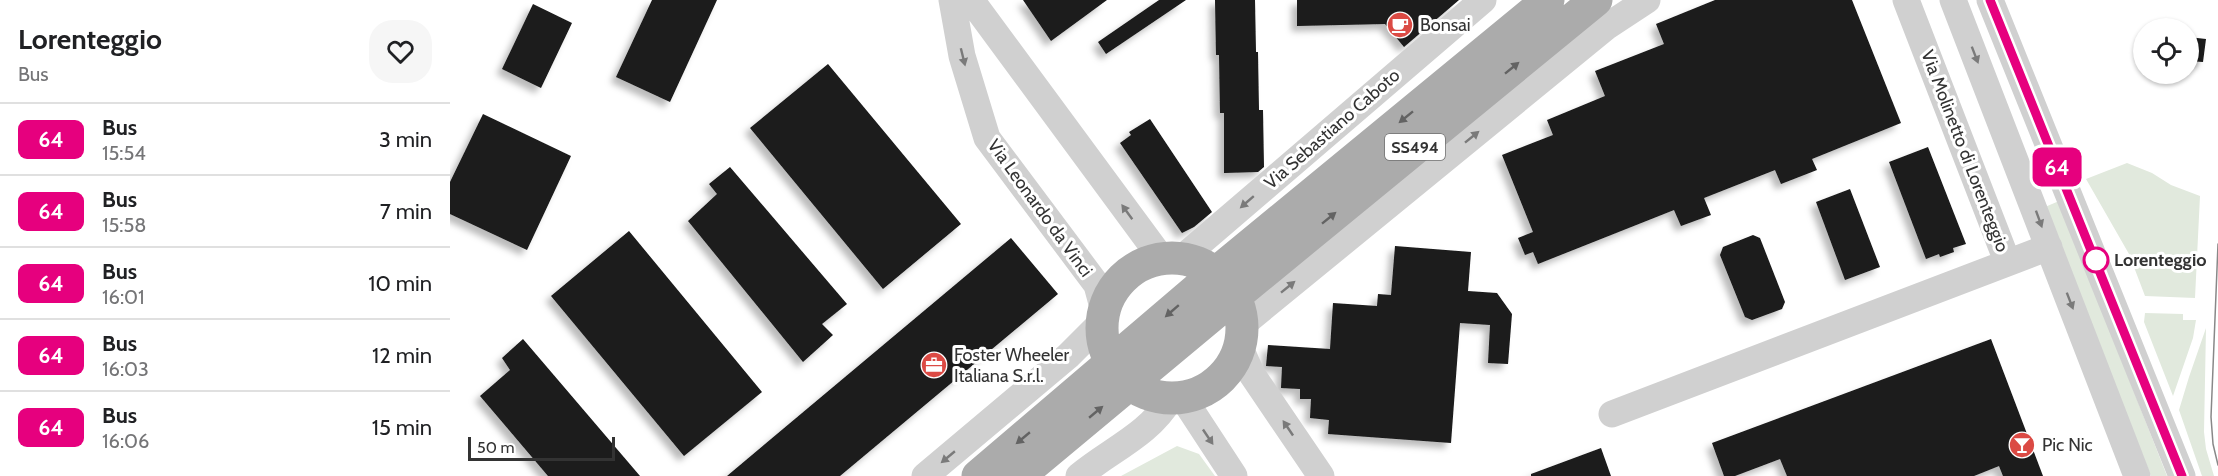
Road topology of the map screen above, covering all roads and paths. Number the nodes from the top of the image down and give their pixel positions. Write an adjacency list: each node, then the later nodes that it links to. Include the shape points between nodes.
1 (952, 0): 16 (street, Via Leonardo da Vinci, one-way to 16, via 962,56 987,138 1097,285)
2 (971, 0): 13 (street, one-way to 2)
3 (1483, 0): 13 (street, Via Sebastiano Caboto, one-way to 13)
4 (1548, 0): 15 (main road, SS494, one-way to 15)
5 (1596, 0): 15 (main road, SS494, one-way to 5)
6 (1647, 0): 15 (street, one-way to 6)
7 (1906, 0): 14 (street, Via Molinetto di Lorenteggio)
8 (1990, 0): 11 (street)
9 (1955, 1): 10 (street, one-way to 10)
10 (2012, 153): 11 (street, via 2034,174); 12 (street, one-way to 12)
11 (2060, 174): 27 (street)
12 (2049, 247): 14 (street, Via Molinetto di Lorenteggio); 26 (street, one-way to 26)
13 (1171, 259): 15 (main road, via 1194,262); 16 (main road, via 1141,266 1125,276 1110,296)
14 (2007, 261): 19 (street)
15 (1233, 310): 17 (main road, SS494); 18 (main road, via 1233,365 1216,383 1194,395); 25 (street, one-way to 15, via 1251,373)
16 (1103, 316): 17 (main road, via 1103,337); 20 (street, one-way to 20, via 1068,356)
17 (1120, 373): 18 (main road, via 1146,393); 21 (main road, SS494, one-way to 21); 22 (main road, SS494, one-way to 17)
18 (1176, 398): 23 (street, via 1151,424); 24 (street, one-way to 24)
19 (1612, 414)
20 (925, 476)
21 (978, 476)
22 (1019, 476)
23 (1079, 476)
24 (1234, 476)
25 (1321, 476)
26 (2137, 476)
27 (2182, 476)

